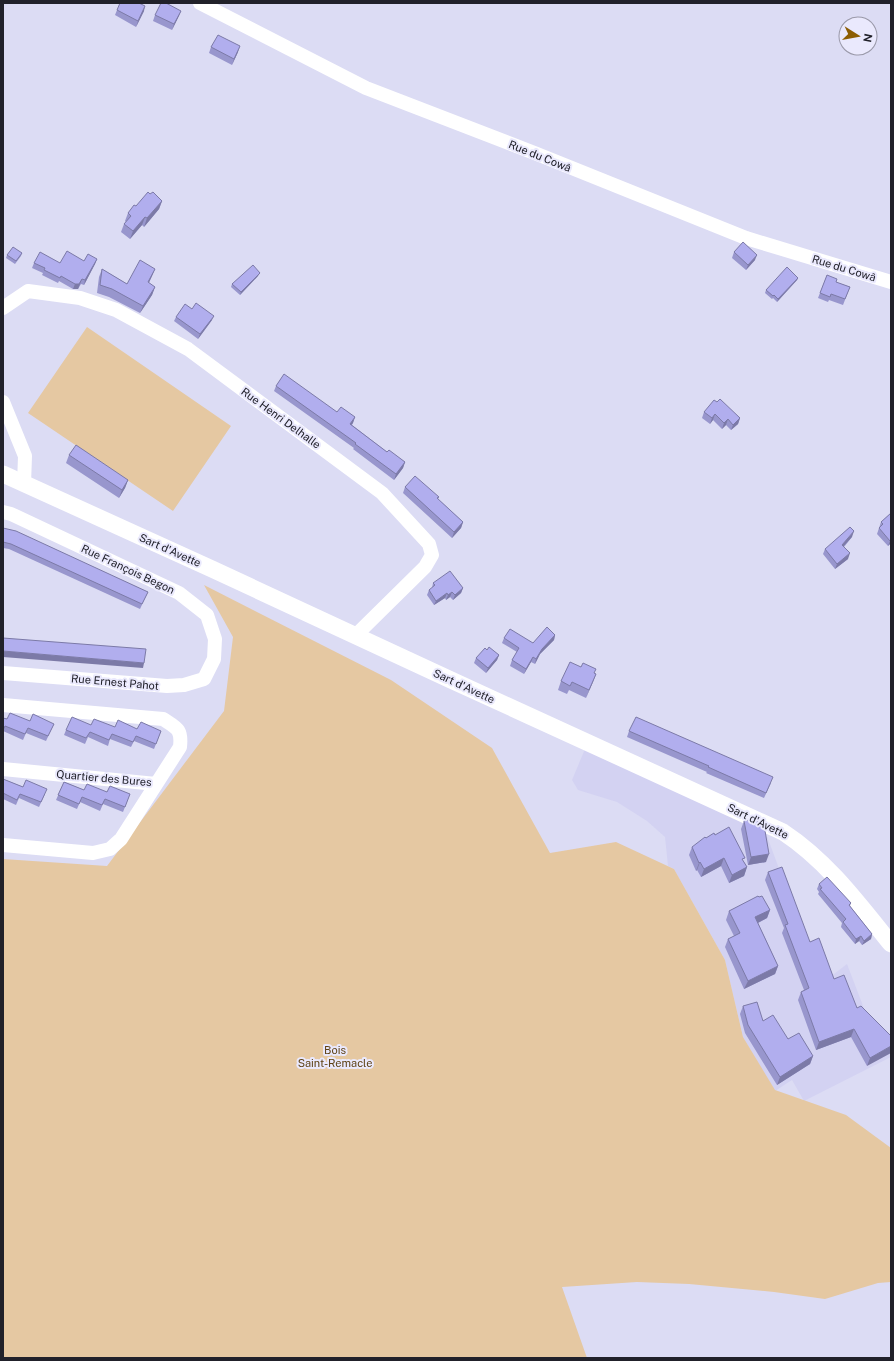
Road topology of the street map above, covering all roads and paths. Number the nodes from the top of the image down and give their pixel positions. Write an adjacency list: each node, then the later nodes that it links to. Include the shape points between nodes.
1 (200, 3): 2 (street, Rue du Cowâ, via 366,88 746,238)
2 (891, 282)
3 (3, 308): 8 (street, Rue Henri Delhalle, via 28,291 80,298 116,310 188,349 382,493 428,544 432,555 425,567)
4 (3, 402): 6 (street, via 25,456)
5 (3, 474): 6 (street, Sart d'Avette)
6 (24, 484): 8 (street, Sart d'Avette)
7 (3, 512): 9 (street, Rue François Begon, via 179,594 208,615 215,638)
8 (355, 636): 15 (street, Sart d'Avette, via 783,832 820,861)
9 (214, 659): 10 (street, Rue Ernest Pahot, via 204,679 184,685 167,686)
10 (3, 673)
11 (3, 704): 13 (street, Quartier des Bures, via 163,719 177,727 181,736 180,747)
12 (3, 769): 13 (street, Quartier des Bures)
13 (156, 784): 14 (street, via 121,839 110,849 93,853)
14 (3, 845)
15 (891, 944)

